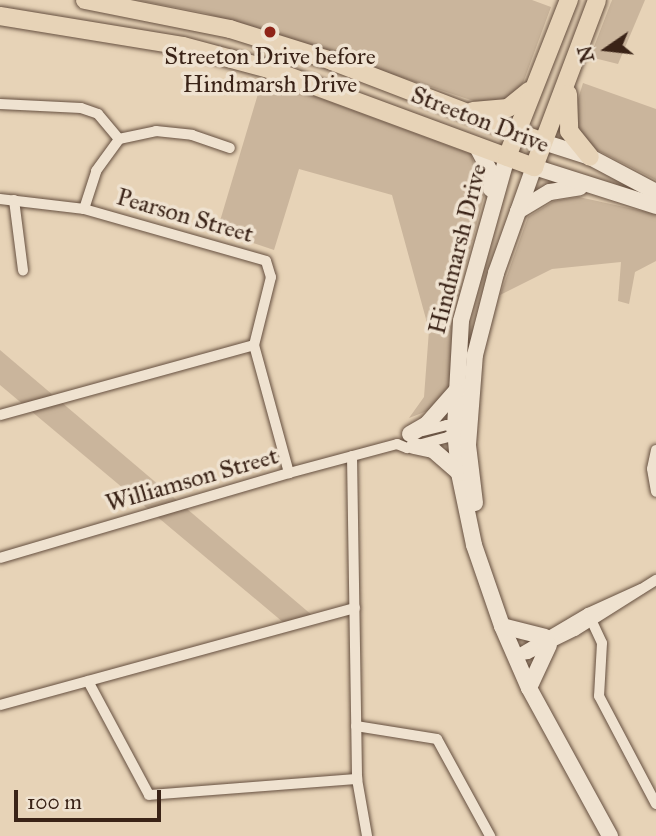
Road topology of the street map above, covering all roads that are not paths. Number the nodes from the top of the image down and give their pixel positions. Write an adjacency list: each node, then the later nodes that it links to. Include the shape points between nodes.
1 (85, 0): 9 (main road, Streeton Drive, via 230,29)
2 (569, 0): 7 (main road, Hindmarsh Drive)
3 (597, 0): 6 (main road, Hindmarsh Drive)
4 (0, 9): 5 (main road)
5 (8, 16): 13 (main road, Streeton Drive, via 183,47 268,69)
6 (569, 73): 12 (main road, Hindmarsh Drive); 16 (main road, via 569,131)
7 (534, 85): 9 (main road, via 519,103); 10 (main road, Hindmarsh Drive)
8 (0, 104): 11 (street, via 81,108 98,114)
9 (466, 111): 10 (main road, Streeton Drive)
10 (517, 131): 12 (main road, Streeton Drive); 15 (main road, Hindmarsh Drive)
11 (119, 139): 14 (street, via 156,131 192,135); 24 (street, via 96,171)
12 (543, 142): 16 (main road, Streeton Drive); 17 (main road, Hindmarsh Drive)
13 (476, 145): 15 (main road, Streeton Drive); 22 (main road, via 492,176)
14 (230, 148)
15 (507, 157): 17 (main road, Streeton Drive); 22 (main road, Hindmarsh Drive)
16 (590, 157): 19 (main road, Streeton Drive)
17 (534, 167): 18 (main road, Streeton Drive); 25 (main road, Hindmarsh Drive)
18 (593, 188): 23 (main road, Streeton Drive); 25 (main road, via 572,186 550,192)
19 (656, 192)
20 (0, 199): 21 (street, Pearson Street)
21 (14, 200): 24 (street, Pearson Street); 26 (street)
22 (491, 202): 29 (main road, Hindmarsh Drive, via 461,321)
23 (656, 206)
24 (84, 209): 27 (street, Pearson Street, via 266,261 271,277)
25 (517, 212): 28 (main road, Hindmarsh Drive, via 496,273)
26 (23, 270)
27 (254, 345): 30 (street); 36 (street, Pearson Street)
28 (472, 371): 31 (street, via 462,425); 33 (main road, Hindmarsh Drive)
29 (456, 391): 31 (main road, Hindmarsh Drive); 32 (main road)
30 (0, 415)
31 (454, 430): 32 (street, Williamson Street, via 448,437); 33 (street); 37 (main road, Hindmarsh Drive)
32 (412, 440): 35 (street, Williamson Street); 37 (main road, via 433,450)
33 (468, 445): 41 (main road, Hindmarsh Drive)
34 (656, 450): 38 (street, via 652,469)
35 (352, 456): 36 (street, Williamson Street); 42 (street)
36 (289, 473): 39 (street, Williamson Street)
37 (459, 473): 41 (main road, Hindmarsh Drive, via 474,545)
38 (656, 492)
39 (0, 558)
40 (656, 580): 43 (street)
41 (493, 602): 44 (main road, Hindmarsh Drive)
42 (355, 608): 47 (street); 50 (street)
43 (590, 617): 45 (street); 52 (street, via 602,643 598,696)
44 (502, 626): 45 (main road); 46 (main road, Hindmarsh Drive)
45 (547, 641): 46 (street); 48 (main road)
46 (515, 656): 48 (main road, Hindmarsh Drive)
47 (88, 681): 49 (street); 51 (street, via 149,795)
48 (530, 688): 55 (main road, Hindmarsh Drive)
49 (0, 705)
50 (356, 726): 51 (street); 54 (street, via 438,739)
51 (357, 779): 53 (street)
52 (656, 804)
53 (367, 836)
54 (490, 836)
55 (610, 836)

